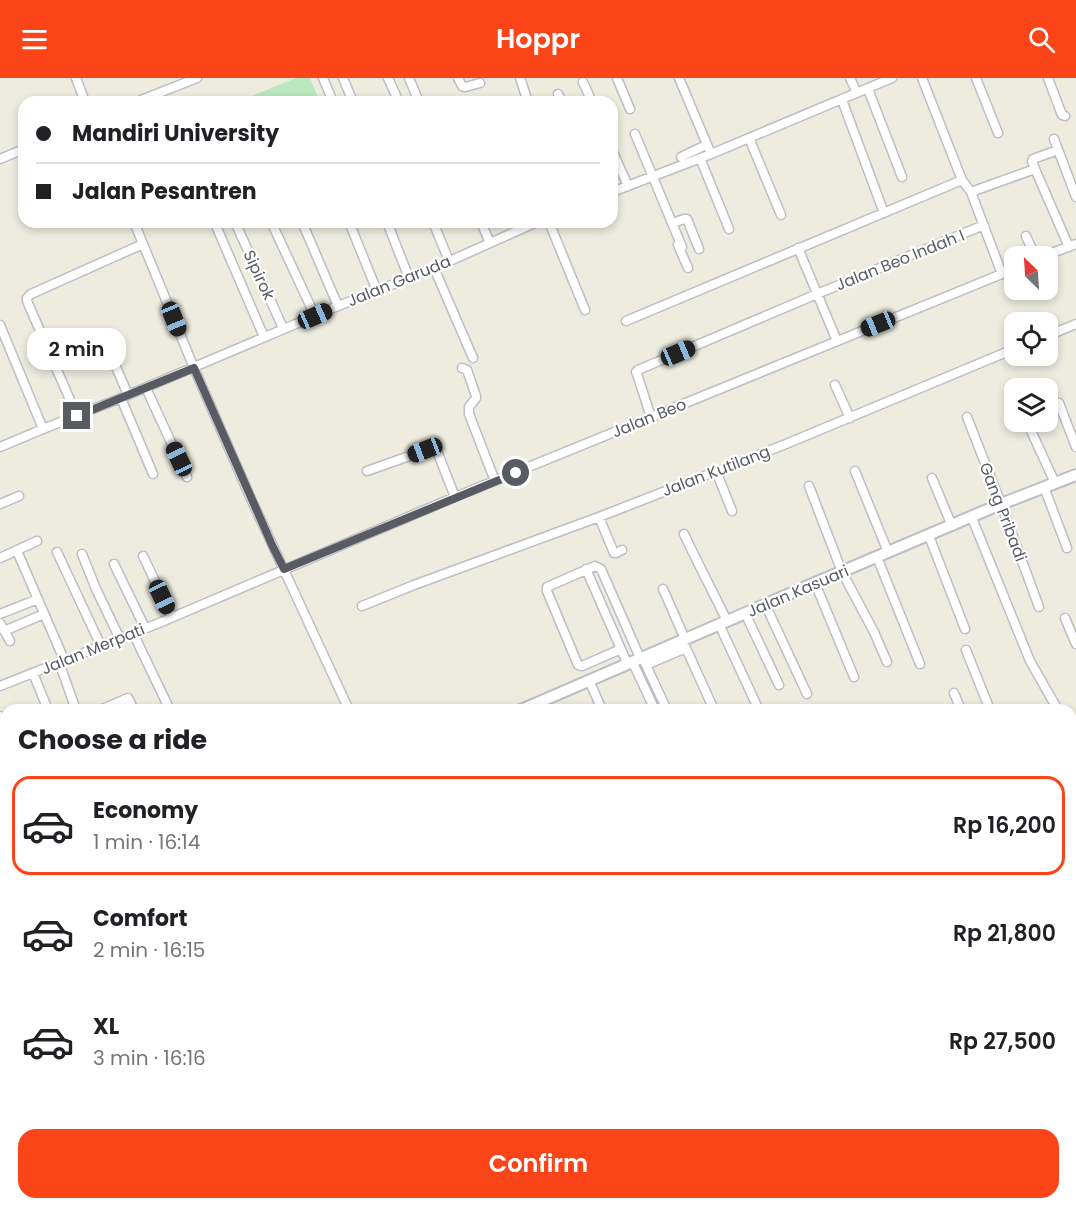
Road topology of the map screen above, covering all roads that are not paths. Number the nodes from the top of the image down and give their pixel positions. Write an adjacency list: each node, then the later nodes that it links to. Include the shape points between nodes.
1 (76, 78): 20 (street)
2 (197, 78): 21 (street)
3 (323, 78): 22 (street)
4 (343, 78): 23 (street)
5 (388, 78): 24 (street)
6 (409, 78): 25 (street)
7 (458, 78): 17 (street, via 465,87)
8 (520, 78): 26 (street)
9 (617, 78): 29 (street)
10 (679, 78): 35 (street)
11 (850, 78): 19 (street)
12 (892, 78): 18 (street)
13 (922, 78): 46 (street)
14 (976, 78): 31 (street)
15 (1048, 78): 30 (street)
16 (583, 82): 27 (street)
17 (480, 83)
18 (868, 89): 19 (street); 45 (street)
19 (856, 93): 28 (street)
20 (83, 96)
21 (153, 96)
22 (330, 96)
23 (350, 96)
24 (396, 96)
25 (416, 96)
26 (526, 96)
27 (589, 96)
28 (842, 100): 33 (street); 51 (street)
29 (630, 109)
30 (1065, 116)
31 (998, 133)
32 (636, 134): 44 (street)
33 (749, 138): 38 (street); 52 (street)
34 (1054, 139): 36 (street)
35 (706, 146): 38 (street); 39 (street)
36 (1058, 150): 43 (street, via 1033,159); 50 (street)
37 (18, 152): 41 (street)
38 (711, 154): 40 (street)
39 (681, 157)
40 (700, 158): 44 (street); 66 (street)
41 (0, 159)
42 (618, 164): 47 (street)
43 (1035, 169): 49 (street); 70 (street)
44 (652, 177): 47 (street); 53 (street); 78 (street)
45 (902, 177)
46 (962, 180): 49 (street); 51 (street)
47 (628, 186): 48 (street)
48 (618, 190)
49 (971, 192): 54 (street)
50 (1076, 197)
51 (884, 213): 73 (street)
52 (782, 214)
53 (673, 223): 72 (street); 74 (street, via 687,219)
54 (984, 225): 79 (street); 82 (street, Jalan Beo Indah I)
55 (136, 228): 69 (street)
56 (217, 228): 91 (street)
57 (238, 228): 89 (street, Sipirok)
58 (274, 228): 85 (street)
59 (305, 228): 83 (street)
60 (351, 228): 81 (street)
61 (389, 228): 80 (street)
62 (435, 228): 76 (street)
63 (484, 228): 68 (street)
64 (524, 228): 68 (street, Jalan Garuda)
65 (551, 228): 84 (street)
66 (729, 228)
67 (1026, 236): 71 (street)
68 (490, 243): 76 (street, Jalan Garuda)
69 (143, 244): 96 (street); 102 (street, via 27,298)
70 (1072, 245): 75 (street)
71 (1030, 246)
72 (682, 247)
73 (798, 248): 82 (street); 86 (street)
74 (699, 249)
75 (1058, 250)
76 (449, 261): 77 (street, Jalan Garuda)
77 (434, 268): 80 (street, Jalan Garuda); 94 (street)
78 (688, 268)
79 (1002, 274): 92 (street, Jalan Beo)
80 (409, 278): 81 (street, Jalan Garuda)
81 (377, 291): 83 (street, Jalan Garuda)
82 (817, 294): 92 (street); 103 (street, Jalan Beo Indah I, via 637,371)
83 (338, 306): 85 (street, Jalan Garuda)
84 (585, 310)
85 (315, 316): 89 (street, Jalan Garuda)
86 (626, 321)
87 (0, 324): 106 (street)
88 (1076, 324): 90 (street)
89 (284, 328): 91 (street, Jalan Garuda)
90 (1058, 331)
91 (264, 337): 96 (street, Jalan Garuda)
92 (837, 341): 103 (street, Jalan Beo)
93 (1004, 353): 105 (street, Jalan Kutilang)
94 (473, 358)
95 (113, 360): 100 (street)
96 (194, 368): 99 (street, Jalan Garuda); 140 (street)
97 (462, 368): 117 (street, via 467,370 476,396 469,414)
98 (835, 385): 105 (street)
99 (146, 388): 100 (street, Jalan Garuda); 115 (street)
100 (125, 397): 102 (street, Jalan Garuda); 113 (street)
101 (1059, 403): 109 (street)
102 (77, 416): 106 (street, Jalan Garuda)
103 (651, 417): 117 (street, Jalan Beo)
104 (966, 417): 123 (street, Gang Pribadi)
105 (850, 418): 111 (street, Jalan Kutilang)
106 (43, 429): 108 (street, Jalan Garuda)
107 (1031, 432): 118 (street)
108 (0, 447)
109 (1076, 447)
110 (367, 471): 121 (street, via 432,448)
111 (716, 471): 124 (street); 125 (street, Jalan Kutilang)
112 (855, 471): 136 (street)
113 (153, 474)
114 (1076, 475): 118 (street, Jalan Kasuari)
115 (187, 477)
116 (932, 478): 127 (street)
117 (495, 481): 121 (street, Jalan Beo)
118 (1050, 485): 123 (street, Jalan Kasuari); 131 (street)
119 (809, 486): 142 (street)
120 (19, 496): 122 (street)
121 (455, 497): 140 (street, Jalan Beo)
122 (0, 504)
123 (1001, 504): 126 (street, Jalan Kasuari); 148 (street, Gang Pribadi)
124 (732, 511)
125 (599, 518): 132 (street, via 614,553); 147 (street, Jalan Kutilang)
126 (972, 518): 127 (street, Jalan Kasuari); 191 (street, via 1030,661)
127 (952, 526): 129 (street, Jalan Kasuari)
128 (684, 534): 154 (street, via 708,580)
129 (929, 536): 136 (street, Jalan Kasuari); 157 (street)
130 (37, 542): 133 (street)
131 (1067, 548)
132 (622, 550)
133 (17, 551): 138 (street); 145 (street)
134 (57, 552): 163 (street)
135 (82, 554): 159 (street)
136 (883, 554): 142 (street, Jalan Kasuari); 169 (street)
137 (143, 556): 152 (street)
138 (0, 558)
139 (114, 564): 156 (street)
140 (284, 569): 152 (street, Jalan Merpati); 182 (street)
141 (586, 569): 164 (street); 164 (street, via 546,589 578,664 582,666); 167 (street, via 601,569)
142 (842, 572): 143 (street, Jalan Kasuari); 168 (street)
143 (815, 583): 146 (street, Jalan Kasuari); 171 (street)
144 (663, 589): 160 (street)
145 (38, 599): 150 (street); 151 (street)
146 (765, 604): 149 (street, Jalan Kasuari); 176 (street)
147 (362, 606)
148 (1038, 607)
149 (746, 613): 154 (street, Jalan Kasuari); 173 (street)
150 (0, 614)
151 (44, 614): 155 (street); 166 (street)
152 (172, 617): 156 (street, Jalan Merpati)
153 (1065, 618): 162 (street)
154 (723, 623): 160 (street, Jalan Kasuari); 188 (street)
155 (2, 627): 161 (street)
156 (145, 628): 158 (street, Jalan Merpati)
157 (965, 629)
158 (133, 633): 159 (street, Jalan Merpati); 181 (street)
159 (120, 639): 163 (street, Jalan Merpati)
160 (684, 639): 167 (street, Jalan Kasuari)
161 (10, 641)
162 (1076, 644)
163 (101, 646): 166 (street, Jalan Merpati)
164 (621, 649): 167 (street)
165 (966, 650): 190 (street)
166 (60, 659): 170 (street, Jalan Merpati); 178 (street)
167 (637, 661): 172 (street, Jalan Kasuari); 185 (street); 186 (street); 187 (street, via 686,648)
168 (887, 662)
169 (920, 664)
170 (33, 673): 174 (street, Jalan Merpati); 177 (street)
171 (854, 676)
172 (590, 680): 183 (street, Jalan Kasuari); 184 (street)
173 (779, 685)
174 (0, 686)
175 (954, 693): 189 (street)
176 (807, 694)
177 (46, 704)
178 (74, 704)
179 (114, 704): 180 (street, via 128,698)
180 (131, 704)
181 (167, 704)
182 (347, 704)
183 (535, 704)
184 (600, 704)
185 (653, 704)
186 (663, 704)
187 (711, 704)
188 (756, 704)
189 (959, 704)
190 (988, 704)
191 (1055, 704)

